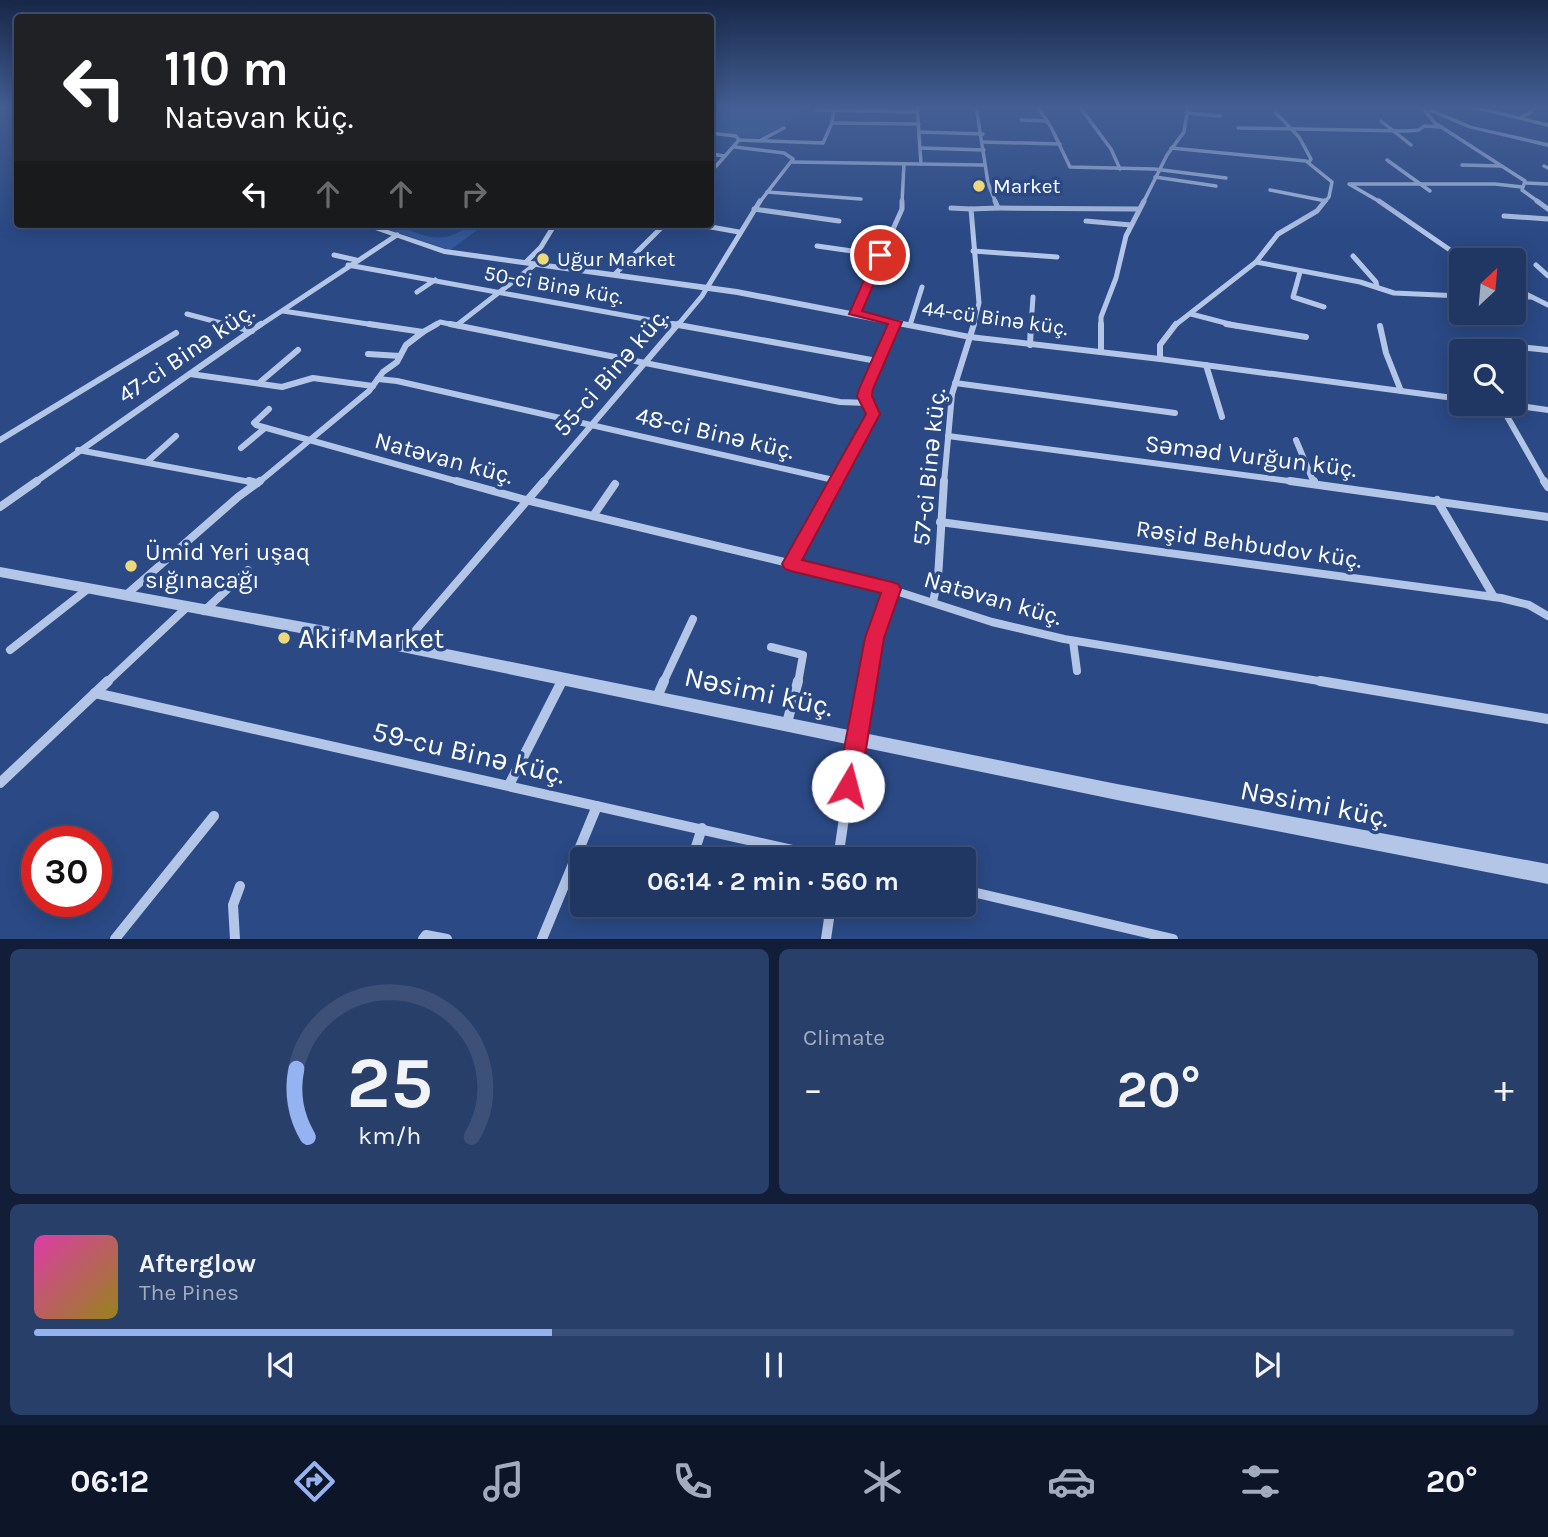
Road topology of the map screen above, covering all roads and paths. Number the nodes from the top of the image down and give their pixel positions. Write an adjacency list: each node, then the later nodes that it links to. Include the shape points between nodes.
1 (732, 150): 13 (street)
2 (758, 150): 15 (street, via 792,156)
3 (920, 150): 19 (street)
4 (978, 150): 5 (street)
5 (984, 150): 20 (street)
6 (1062, 150): 24 (street, via 1070,167)
7 (1111, 150): 24 (street)
8 (1170, 150): 25 (street)
9 (1189, 150): 16 (street)
10 (1306, 150): 16 (street)
11 (1477, 150): 22 (street)
12 (714, 155): 13 (street)
13 (725, 156): 23 (street)
14 (1387, 160): 31 (street)
15 (792, 162): 17 (street); 36 (street, 55-ci Binə küç.)
16 (1309, 162): 29 (street)
17 (824, 163): 18 (street); 26 (street)
18 (904, 164): 19 (street); 61 (street, via 902,209)
19 (921, 164): 20 (street)
20 (984, 165): 41 (street, via 988,191)
21 (1462, 165): 22 (street)
22 (1502, 166): 33 (street)
23 (714, 168)
24 (1120, 169): 25 (street)
25 (1160, 169): 27 (street); 28 (street)
26 (823, 171)
27 (1156, 177): 34 (street); 44 (street)
28 (1226, 178)
29 (1338, 183): 30 (street); 39 (street)
30 (1349, 184): 31 (street); 58 (street)
31 (1420, 184): 33 (street); 37 (street)
32 (1548, 184): 33 (street)
33 (1524, 185): 45 (street, via 1524,192)
34 (1216, 186)
35 (1269, 190): 39 (street)
36 (767, 191): 38 (street); 42 (street, 55-ci Binə küç.)
37 (1430, 191)
38 (861, 199)
39 (1326, 201): 66 (street, via 1278,234)
40 (951, 208): 43 (street)
41 (998, 208): 43 (street); 44 (street)
42 (754, 209): 48 (street); 55 (street, 55-ci Binə küç.)
43 (971, 209): 59 (street, 57-ci Binə küç.)
44 (1139, 209): 50 (street)
45 (1548, 209)
46 (1504, 215): 47 (street)
47 (1548, 219)
48 (839, 220)
49 (1086, 221): 50 (street)
50 (1131, 226): 103 (street, via 1101,317)
51 (375, 228): 56 (street, 44-cü Binə küç.)
52 (553, 228): 65 (street)
53 (661, 228): 70 (street)
54 (714, 228): 55 (street)
55 (739, 232): 75 (street, 55-ci Binə küç.)
56 (397, 235): 64 (street, 47-ci Binə küç.); 65 (street, 44-cü Binə küç., via 444,251)
57 (817, 246): 61 (street)
58 (1449, 249)
59 (973, 251): 63 (street); 97 (street, 57-ci Binə küç., via 979,303)
60 (334, 255): 64 (street)
61 (880, 255): 87 (street)
62 (1353, 256): 74 (street)
63 (1057, 257)
64 (356, 260): 67 (street, 47-ci Binə küç.)
65 (532, 262): 70 (street, 44-cü Binə küç.); 77 (street)
66 (1256, 262): 69 (street); 88 (street)
67 (348, 265): 72 (street, 50-ci Binə küç.); 85 (street, 47-ci Binə küç.)
68 (1536, 265): 71 (street)
69 (1300, 272): 74 (street); 84 (street, via 1293,297)
70 (615, 274): 75 (street, 44-cü Binə küç.)
71 (1548, 276)
72 (436, 280): 76 (street); 77 (street, 50-ci Binə küç.)
73 (922, 287): 92 (street)
74 (1377, 287): 79 (street, via 1394,293)
75 (708, 288): 87 (street, 44-cü Binə küç.); 90 (street, 55-ci Binə küç.)
76 (417, 292)
77 (503, 292): 90 (street, 50-ci Binə küç.); 91 (street)
78 (1526, 294): 82 (street)
79 (1449, 295)
80 (1033, 297): 99 (street)
81 (1526, 297): 82 (street)
82 (1533, 297): 83 (street)
83 (1546, 302)
84 (1324, 307)
85 (283, 311): 94 (street, 47-ci Binə küç.); 95 (street)
86 (187, 314): 94 (street)
87 (855, 314): 89 (street, 44-cü Binə küç.)
88 (1191, 314): 98 (street, via 1213,322); 106 (street, via 1166,334)
89 (895, 322): 92 (street, 44-cü Binə küç.); 107 (street)
90 (678, 324): 107 (street, 50-ci Binə küç.); 108 (street, 55-ci Binə küç.)
91 (457, 325): 95 (street, via 437,323); 108 (street)
92 (910, 325): 97 (street, 44-cü Binə küç.)
93 (1380, 326): 114 (street)
94 (253, 331): 110 (street, 47-ci Binə küç.)
95 (424, 332): 105 (street, via 406,345)
96 (176, 333): 127 (street)
97 (970, 337): 99 (street, 44-cü Binə küç.); 113 (street, 57-ci Binə küç.)
98 (1306, 337)
99 (1030, 345): 103 (street, 44-cü Binə küç.)
100 (1526, 348): 102 (street)
101 (298, 350): 112 (street)
102 (1548, 350)
103 (1101, 352): 106 (street, 44-cü Binə küç.)
104 (369, 354): 105 (street)
105 (400, 356): 111 (street)
106 (1160, 359): 109 (street, 44-cü Binə küç.)
107 (877, 361): 116 (street, via 866,389)
108 (646, 362): 116 (street, via 840,402); 123 (street, 55-ci Binə küç.)
109 (1206, 365): 114 (street, 44-cü Binə küç.); 122 (street)
110 (189, 373): 112 (street, 48-ci Binə küç.); 131 (street, 47-ci Binə küç.)
111 (376, 382): 112 (street, 48-ci Binə küç., via 313,378 289,387); 123 (street, 48-ci Binə küç., via 397,380); 129 (street)
112 (259, 383)
113 (955, 383): 120 (street); 126 (street, 57-ci Binə küç.)
114 (1401, 391): 115 (street, 44-cü Binə küç.)
115 (1449, 397)
116 (867, 403): 133 (street, via 873,414)
117 (1526, 407): 119 (street)
118 (269, 409): 124 (street, via 254,423)
119 (1548, 410)
120 (1175, 413)
121 (1509, 416): 137 (street)
122 (1222, 417)
123 (591, 424): 133 (street, 48-ci Binə küç.); 138 (street, 55-ci Binə küç.)
124 (265, 428): 129 (street, Natəvan küç.); 130 (street)
125 (176, 436): 132 (street)
126 (948, 436): 136 (street, Səməd Vurğun küç.); 143 (street, 57-ci Binə küç.)
127 (0, 440)
128 (1296, 440): 136 (street)
129 (311, 441): 134 (street); 138 (street, Natəvan küç.)
130 (241, 448)
131 (77, 450): 132 (street); 140 (street, 47-ci Binə küç.)
132 (147, 462): 134 (street)
133 (838, 481): 144 (street)
134 (257, 483): 149 (street)
135 (615, 484): 141 (street)
136 (1315, 484): 139 (street, Səməd Vurğun küç.)
137 (1548, 487)
138 (526, 500): 141 (street, Natəvan küç.); 157 (street, 55-ci Binə küç.)
139 (1437, 500): 142 (street, Səməd Vurğun küç.); 150 (street)
140 (0, 507)
141 (593, 516): 144 (street, Natəvan küç.)
142 (1548, 517)
143 (940, 522): 150 (street, Rəşid Behbudov küç.); 151 (street, 57-ci Binə küç.)
144 (791, 564): 148 (street, Natəvan küç.)
145 (248, 570): 153 (street)
146 (0, 572): 147 (street, Nəsimi küç.)
147 (89, 588): 149 (street, Nəsimi küç.); 159 (street)
148 (892, 589): 151 (street, Natəvan küç.); 166 (street, via 874,638)
149 (126, 595): 152 (street, Nəsimi küç.)
150 (1494, 597): 154 (street, Rəşid Behbudov küç., via 1524,602)
151 (933, 602): 156 (street, Natəvan küç.)
152 (186, 608): 153 (street, Nəsimi küç.); 162 (street)
153 (204, 611): 157 (street, Nəsimi küç.)
154 (1548, 616)
155 (693, 619): 163 (street)
156 (1073, 641): 160 (street); 164 (street, Natəvan küç.)
157 (402, 646): 161 (street, Nəsimi küç.)
158 (771, 647): 165 (street, via 804,659)
159 (10, 650)
160 (1077, 671)
161 (564, 678): 163 (street, Nəsimi küç.); 168 (street)
162 (95, 693): 167 (street); 168 (street, 59-cu Binə küç.)
163 (657, 697): 165 (street, Nəsimi küç.)
164 (1548, 719)
165 (787, 723): 166 (street, Nəsimi küç.)
166 (855, 738): 174 (street); 175 (street, Nəsimi küç.)
167 (0, 783)
168 (509, 785): 169 (street, 59-cu Binə küç.)
169 (597, 806): 171 (street, 59-cu Binə küç.); 183 (street)
170 (214, 816): 179 (street)
171 (702, 828): 172 (street); 173 (street, 59-cu Binə küç.)
172 (696, 847)
173 (782, 847)
174 (840, 847)
175 (1548, 874)
176 (240, 886): 180 (street, via 232,907)
177 (976, 893): 185 (street)
178 (829, 917): 184 (street)
179 (115, 939)
180 (235, 939)
181 (423, 939): 182 (street, via 426,935)
182 (447, 939)
183 (542, 939)
184 (826, 939)
185 (1174, 939)

